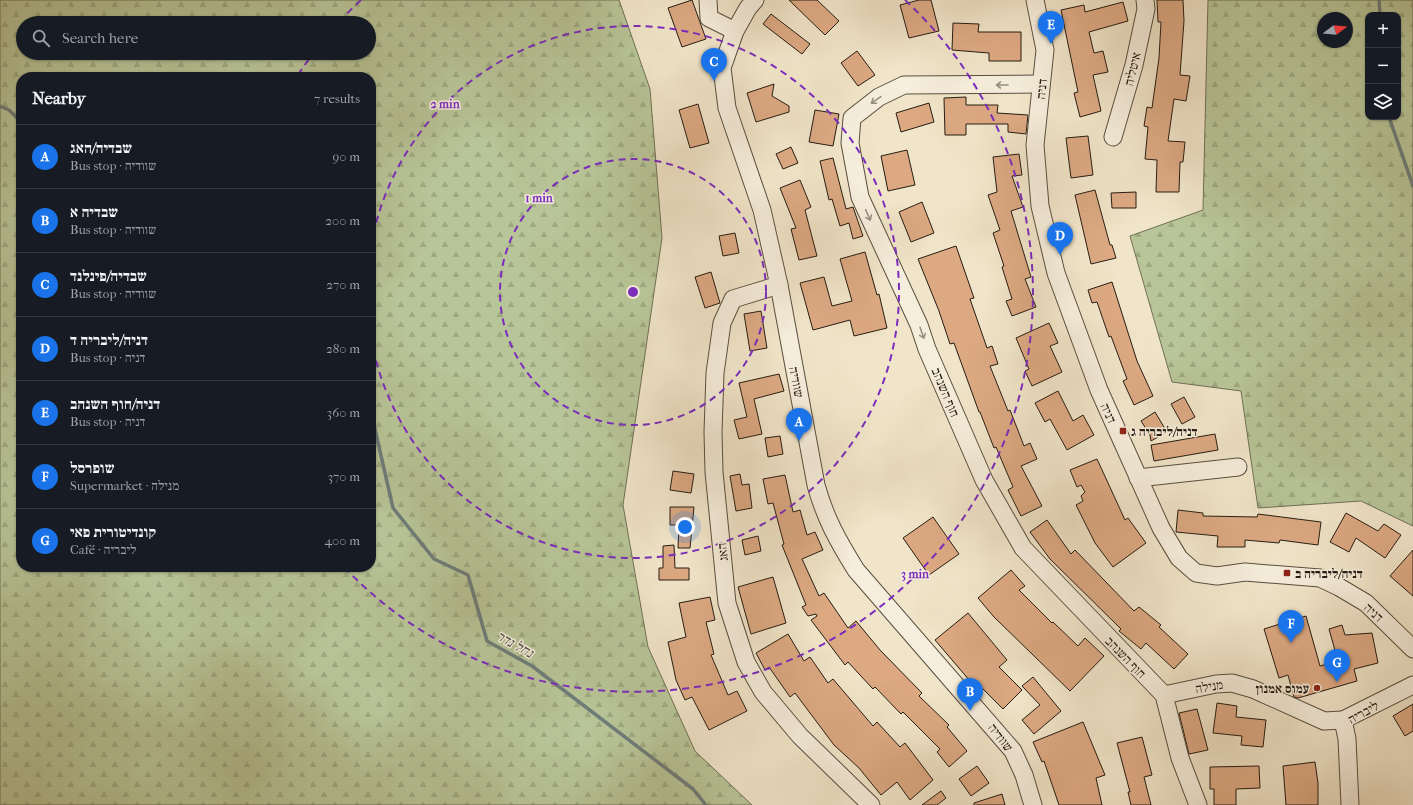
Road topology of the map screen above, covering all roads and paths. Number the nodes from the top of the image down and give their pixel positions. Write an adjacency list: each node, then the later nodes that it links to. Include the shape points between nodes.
1 (708, 0): 5 (street, via 709,18)
2 (755, 0): 5 (street, שוודיה)
3 (1035, 0): 6 (street, דניה, via 1045,50)
4 (1145, 0): 7 (street, איטליה, via 1146,9 1134,65)
5 (735, 31): 8 (street, שוודיה, via 722,68 727,108 762,210)
6 (1041, 84): 10 (street, דניה, via 1036,145 1039,198 1056,273 1099,390); 13 (street, חוף השנהב, one-way to 13, via 904,85 879,97 852,118 850,143 860,197 919,325 984,480 1023,548)
7 (1113, 137)
8 (779, 284): 15 (street, האג, via 732,299 722,323 715,373 714,472 727,603 746,662 763,692 800,736); 16 (street, שוודיה, via 816,485 823,510 835,536 856,570 1013,751)
9 (1238, 467): 10 (street)
10 (1138, 478): 11 (street, דניה, via 1161,528 1179,558 1196,573 1217,576 1245,572 1320,578 1366,603)
11 (1413, 649)
12 (1413, 685): 14 (street, ליבריה)
13 (1164, 696): 14 (street, מנילה, via 1216,684 1232,683 1253,689 1324,721); 17 (street, חוף השנהב, via 1180,758)
14 (1343, 720): 18 (street, ליבריה, via 1347,739)
15 (872, 805)
16 (1033, 805)
17 (1198, 805)
18 (1350, 805)

